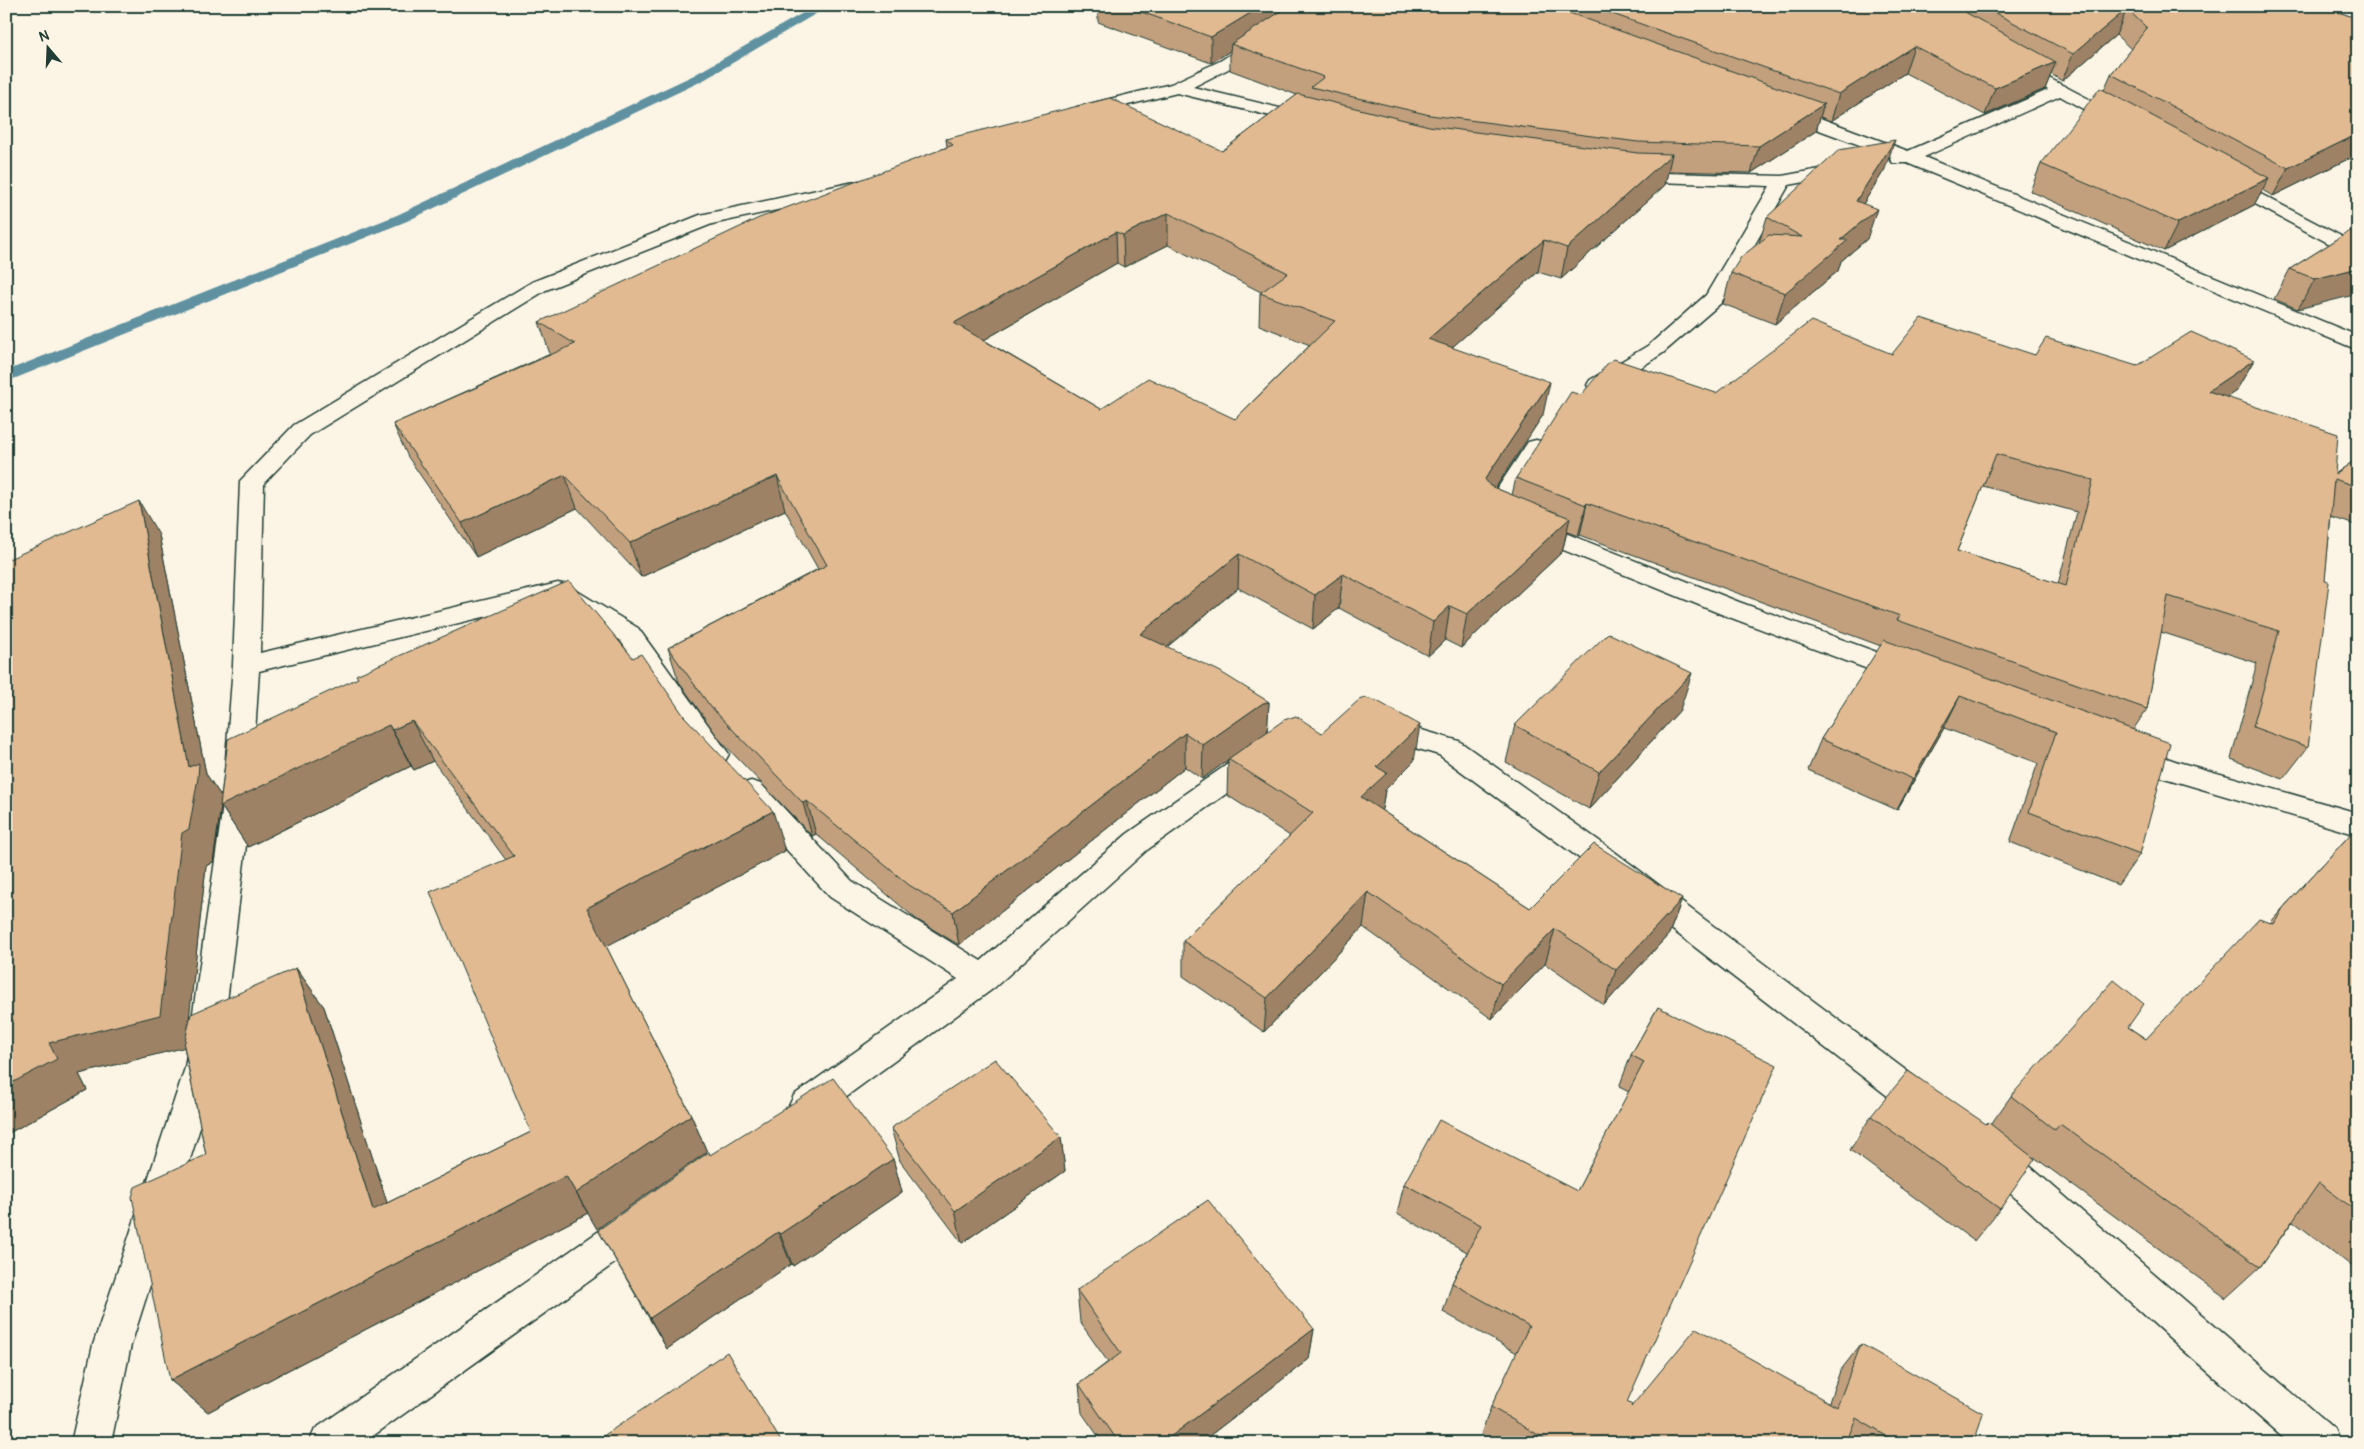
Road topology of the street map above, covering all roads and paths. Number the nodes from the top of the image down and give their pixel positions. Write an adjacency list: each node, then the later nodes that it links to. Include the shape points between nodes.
1 (1317, 6): 3 (street, via 1226,64)
2 (2027, 71): 4 (street)
3 (1177, 88): 6 (street); 7 (street)
4 (2061, 90): 8 (street); 9 (street)
5 (1762, 103): 9 (street)
6 (1063, 116)
7 (1330, 125)
8 (2139, 133)
9 (1910, 157): 10 (street); 17 (street)
10 (1880, 162)
11 (1861, 166): 15 (street)
12 (2209, 171): 16 (street)
13 (1613, 174): 15 (street)
14 (886, 181): 20 (street, via 707,219 539,286 302,430 252,481)
15 (1782, 181): 18 (street, via 1714,299 1656,348)
16 (2358, 253)
17 (2358, 344)
18 (1578, 397)
19 (1546, 432): 21 (street, via 1493,513 1730,608)
20 (246, 665): 26 (street, via 558,591 629,634 709,748 841,889); 29 (street, via 236,812 202,1068 112,1345)
21 (1927, 681)
22 (1352, 724): 31 (street, via 1361,722 1449,748 1601,858 2006,1166 2194,1336)
23 (1281, 744): 26 (street, via 1272,746 1137,842)
24 (2105, 746): 25 (street, via 2171,770)
25 (2358, 824)
26 (983, 979): 27 (street)
27 (783, 1122)
28 (662, 1208): 30 (street)
29 (90, 1443)
30 (329, 1443)
31 (2320, 1443)

